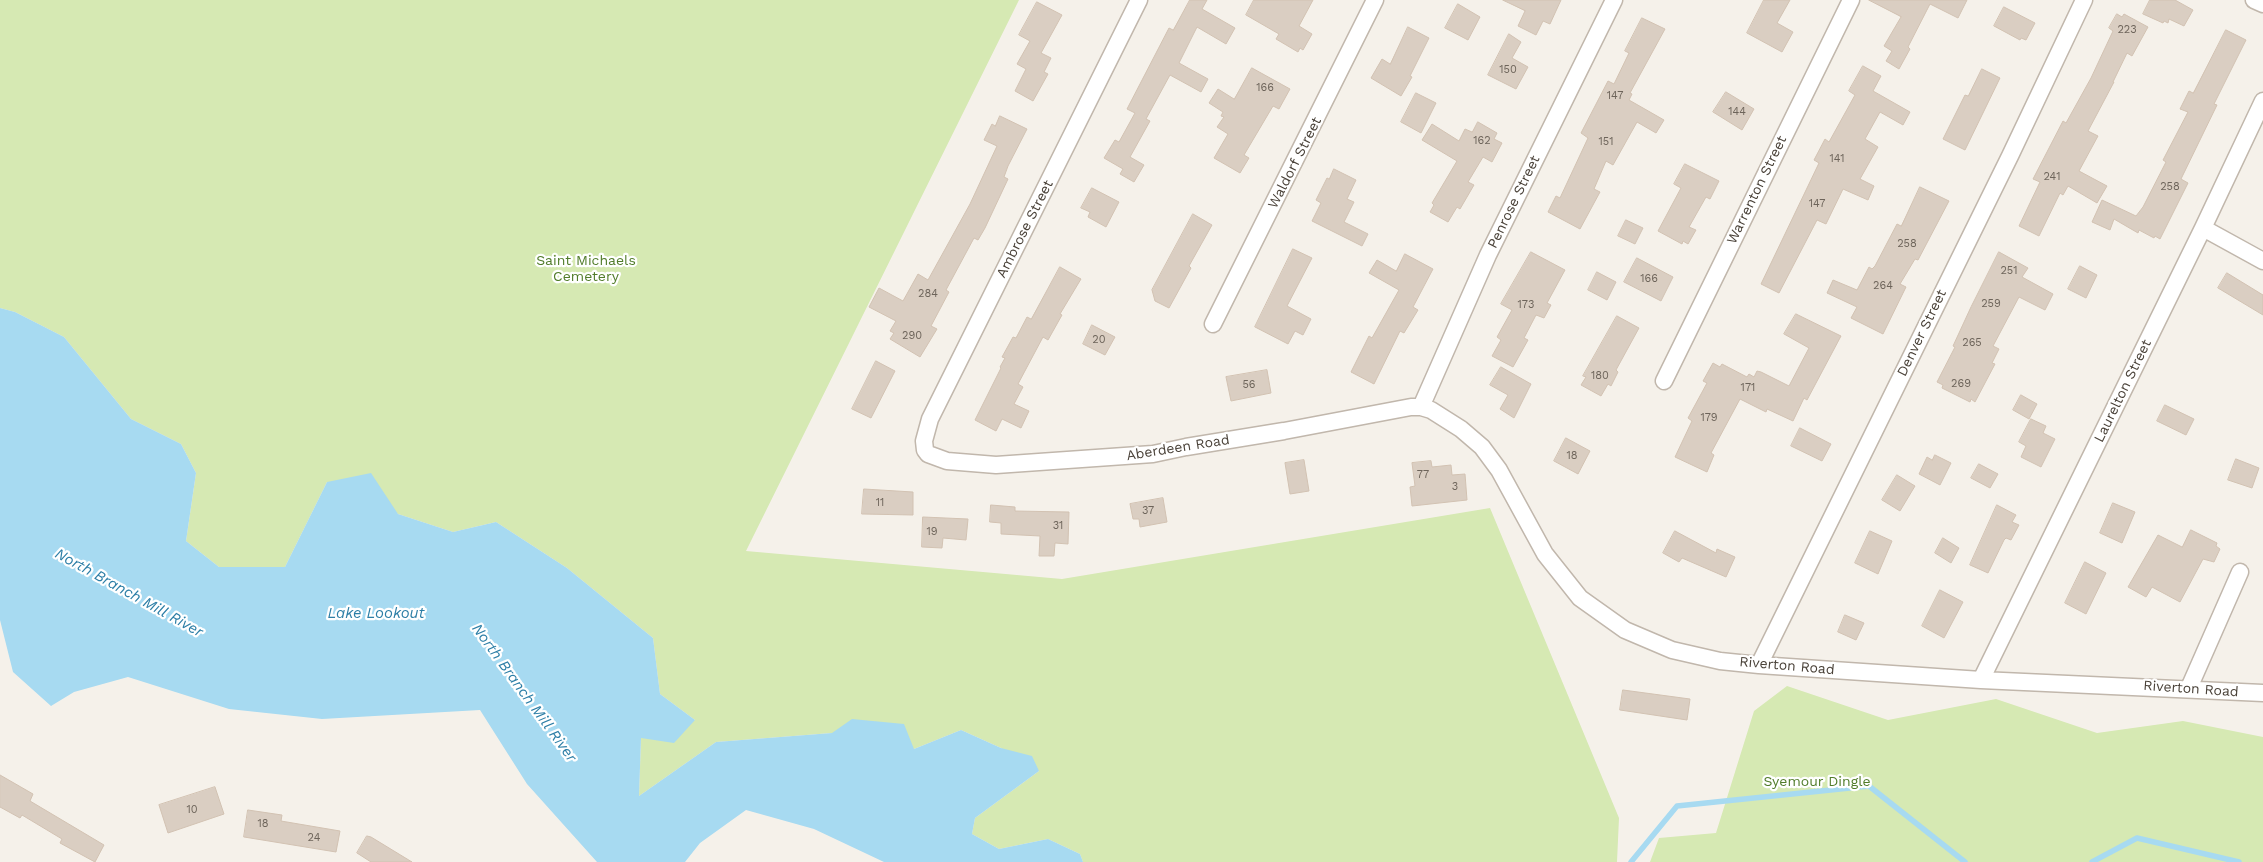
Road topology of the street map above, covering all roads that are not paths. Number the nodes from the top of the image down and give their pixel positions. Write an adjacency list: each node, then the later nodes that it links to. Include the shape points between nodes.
1 (1139, 0): 14 (street, Ambrose Street, via 930,419 924,446)
2 (1375, 0): 11 (street, Waldorf Street)
3 (1614, 0): 13 (street, Penrose Street, via 1488,255)
4 (1851, 0): 12 (street, Warrenton Street)
5 (2084, 0): 16 (street, Denver Street)
6 (2254, 0): 7 (street)
7 (2263, 4)
8 (2263, 101): 9 (street, Laurelton Street)
9 (2204, 228): 10 (street); 17 (street, Laurelton Street)
10 (2263, 261)
11 (1213, 324)
12 (1664, 381)
13 (1421, 407): 14 (street, Aberdeen Road, via 1153,454 996,465 955,463); 16 (street, Riverton Road, via 1461,429 1482,446 1499,470 1545,554 1571,589 1590,607 1625,630 1657,645 1701,657)
14 (933, 456)
15 (2240, 572): 18 (street)
16 (1759, 665): 17 (street, Riverton Road)
17 (1981, 680): 18 (street, Riverton Road)
18 (2188, 688): 19 (street, Riverton Road)
19 (2263, 693)

